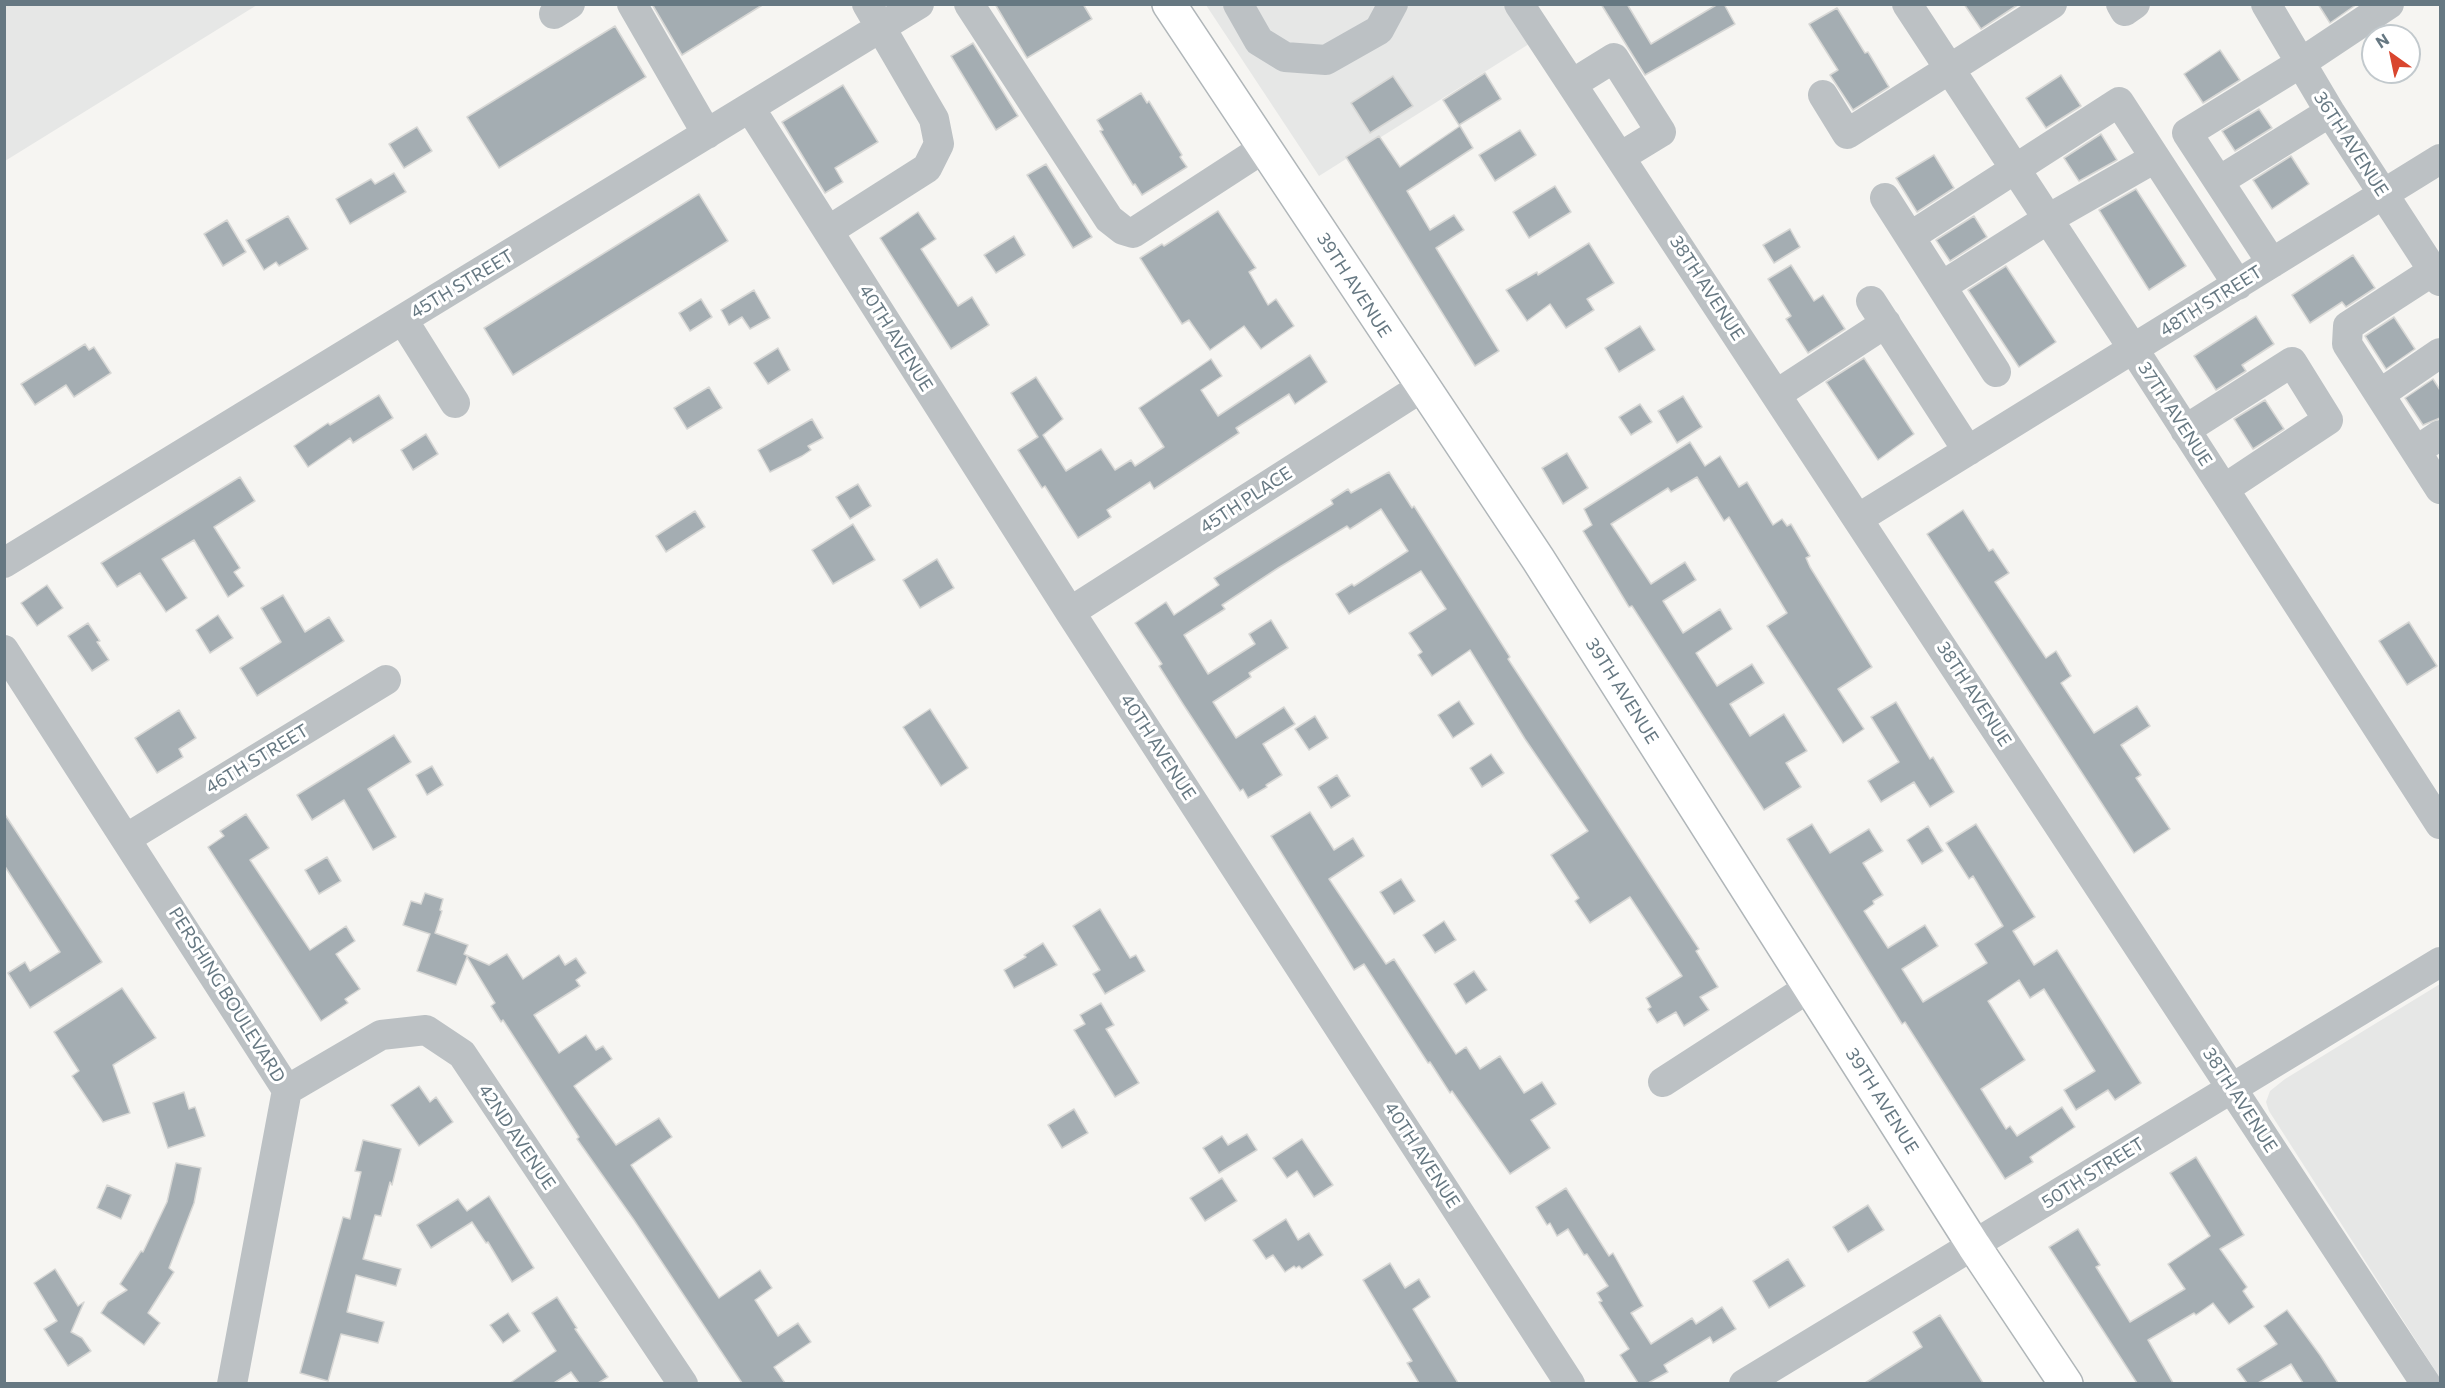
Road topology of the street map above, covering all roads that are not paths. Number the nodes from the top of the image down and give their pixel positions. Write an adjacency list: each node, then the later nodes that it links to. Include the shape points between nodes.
1 (632, 4): 21 (street)
2 (919, 4): 14 (street, 45TH STREET)
3 (969, 4): 22 (street, via 1109,219 1123,230 1133,233)
4 (1168, 4): 22 (main road, 39TH AVENUE)
5 (1238, 4): 6 (street, via 1259,41 1285,57 1326,60 1379,30)
6 (1393, 4)
7 (1520, 4): 17 (street, 38TH AVENUE)
8 (2052, 4): 16 (street)
9 (2121, 4): 10 (street, via 2125,11)
10 (2135, 4)
11 (2389, 4): 15 (street)
12 (2276, 8): 15 (street, 36TH AVENUE)
13 (1921, 9): 16 (street, 37TH AVENUE)
14 (874, 16): 19 (street, 45TH STREET); 31 (street, via 934,118 939,144 927,168)
15 (2299, 64): 20 (street, 36TH AVENUE); 27 (street, via 2187,133)
16 (1950, 70): 18 (street, via 1847,134); 26 (street, 37TH AVENUE)
17 (1572, 84): 23 (street, 38TH AVENUE); 23 (street, via 1614,58 1661,132)
18 (1823, 95)
19 (750, 108): 21 (street, 45TH STREET); 31 (street, 40TH AVENUE)
20 (2330, 112): 27 (street); 28 (street, 36TH AVENUE)
21 (707, 134): 37 (street, 45TH STREET)
22 (1264, 148): 41 (main road, 39TH AVENUE)
23 (1620, 157): 42 (street, 38TH AVENUE)
24 (2155, 158): 26 (street, via 2119,102); 30 (street); 35 (street)
25 (2440, 159): 28 (street, 48TH STREET)
26 (2015, 169): 30 (street, 37TH AVENUE); 32 (street)
27 (2219, 181): 33 (street)
28 (2383, 194): 33 (street, 48TH STREET); 34 (street, 36TH AVENUE)
29 (1885, 198): 32 (street)
30 (2048, 219): 36 (street); 38 (street, 37TH AVENUE)
31 (828, 231): 52 (street, 40TH AVENUE)
32 (1911, 236): 36 (street)
33 (2272, 263): 35 (street, 48TH STREET)
34 (2437, 276): 43 (street, via 2348,326 2347,344)
35 (2238, 285): 38 (street, 48TH STREET)
36 (1942, 286): 40 (street)
37 (403, 320): 44 (street); 51 (street, 45TH STREET)
38 (2134, 350): 45 (street, 37TH AVENUE); 47 (street, 48TH STREET)
39 (2440, 353): 43 (street)
40 (1996, 372)
41 (1422, 387): 52 (street, 45TH PLACE); 58 (main road, 39TH AVENUE, via 1538,559)
42 (1777, 394): 47 (street, via 1878,312); 50 (street, 38TH AVENUE)
43 (2380, 394): 46 (street)
44 (455, 403)
45 (2186, 430): 48 (street, 37TH AVENUE); 48 (street, via 2292,362 2328,420)
46 (2428, 443): 49 (street)
47 (1968, 451): 50 (street, 48TH STREET)
48 (2224, 489): 55 (street, 37TH AVENUE)
49 (2440, 489)
50 (1859, 518): 60 (street, 38TH AVENUE)
51 (4, 563)
52 (1070, 612): 65 (street, 40TH AVENUE)
53 (4, 650): 56 (street, PERSHING BOULEVARD)
54 (386, 680): 56 (street, 46TH STREET)
55 (2440, 824)
56 (127, 838): 61 (street, PERSHING BOULEVARD)
57 (2440, 962): 60 (street, 50TH STREET)
58 (1810, 987): 59 (street); 62 (main road, 39TH AVENUE)
59 (1663, 1082)
60 (2231, 1088): 62 (street, 50TH STREET); 68 (street, 38TH AVENUE)
61 (287, 1090): 63 (street, PERSHING BOULEVARD); 64 (street, 42ND AVENUE, via 381,1035 426,1030 462,1054)
62 (1974, 1246): 66 (street, 50TH STREET); 67 (main road, 39TH AVENUE)
63 (232, 1383)
64 (683, 1383)
65 (1570, 1383)
66 (1744, 1383)
67 (2066, 1383)
68 (2427, 1383)

